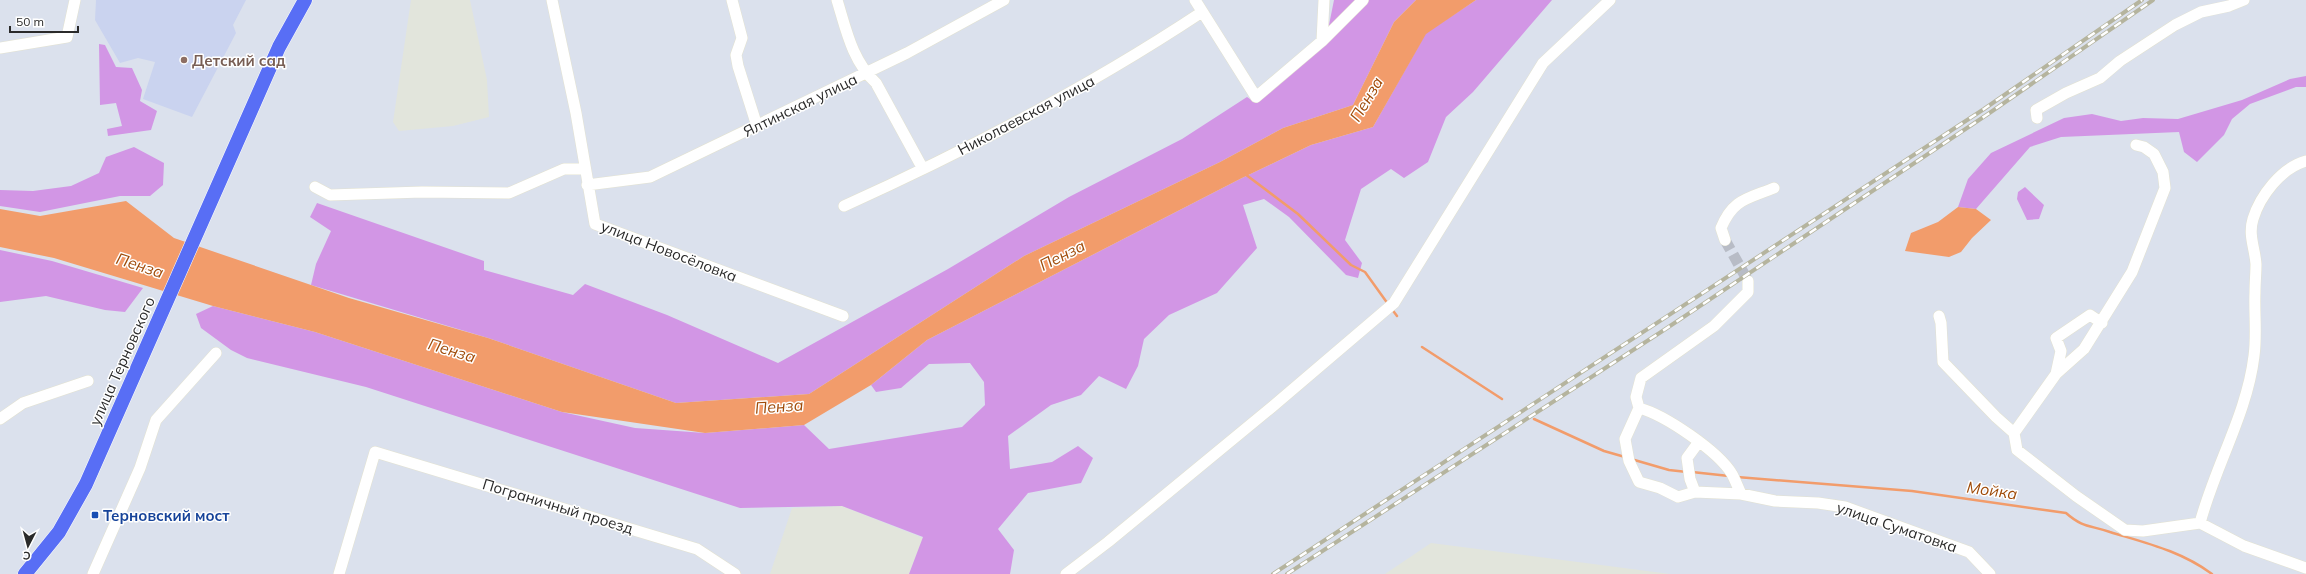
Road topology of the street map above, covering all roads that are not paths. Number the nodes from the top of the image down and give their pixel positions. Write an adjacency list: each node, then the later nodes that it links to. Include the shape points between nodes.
1 (75, 0): 14 (street, via 66,37)
2 (305, 0): 42 (main road, улица Терновского, via 279,47 86,484 60,532)
3 (552, 0): 20 (street, улица Новосёловка, via 576,113)
4 (732, 0): 17 (street, via 742,38 736,55 738,66)
5 (837, 0): 15 (street, via 856,57)
6 (1004, 0): 15 (street, Ялтинская улица)
7 (1195, 0): 12 (street)
8 (1324, 0): 13 (street)
9 (1363, 0): 13 (street)
10 (1610, 0): 46 (street, via 1543,62 1394,303 1114,537)
11 (2244, 0): 16 (street, via 2201,12 2175,26 2120,61 2100,78 2036,110)
12 (1202, 12): 13 (street, via 1256,97); 21 (street, Николаевская улица, via 1136,55 998,131)
13 (1322, 41)
14 (0, 48)
15 (865, 73): 17 (street, Ялтинская улица); 21 (street, via 876,83)
16 (2037, 118)
17 (757, 126): 22 (street, Ялтинская улица, via 650,177)
18 (2136, 145): 30 (street, via 2154,154 2163,172 2165,188 2132,272)
19 (2306, 161): 40 (street, via 2295,164 2261,199 2252,221 2251,241 2256,264 2254,355 2247,394 2208,493)
20 (584, 169): 22 (street, улица Новосёловка); 23 (street, via 564,169 509,193 330,195)
21 (922, 169): 25 (street, Николаевская улица)
22 (587, 185): 28 (street, улица Новосёловка, via 595,224)
23 (315, 187)
24 (1774, 188): 26 (street, via 1739,202 1728,213 1721,228)
25 (844, 206)
26 (1725, 240)
27 (1748, 281): 34 (street, via 1748,292 1714,326 1641,378 1636,397)
28 (843, 316)
29 (1939, 316): 36 (street, via 1943,362)
30 (2102, 323): 32 (street, via 2084,349); 32 (street, via 2090,315 2056,338 2061,351)
31 (216, 353): 43 (street, via 156,420 140,468)
32 (2056, 374): 36 (street)
33 (88, 381): 35 (street, улица Терновского, via 23,404)
34 (1639, 408): 37 (street, via 1655,413); 38 (street, улица Суматовка, via 1625,439 1629,461 1638,482 1660,488 1678,497)
35 (0, 419)
36 (2014, 433): 40 (street, via 2017,450 2070,492 2125,530 2143,531)
37 (1698, 443): 38 (street, via 1687,458); 39 (street, via 1717,456 1731,473)
38 (1695, 492): 39 (street, улица Суматовка)
39 (1741, 494): 47 (street, улица Суматовка, via 1775,501 1845,507 1969,552)
40 (2200, 523): 41 (street, via 2244,546)
41 (2306, 568)
42 (25, 574)
43 (93, 574)
44 (339, 574): 45 (street, Пограничный проезд, via 375,452 697,549)
45 (735, 574)
46 (1066, 574)
47 (1990, 574)

